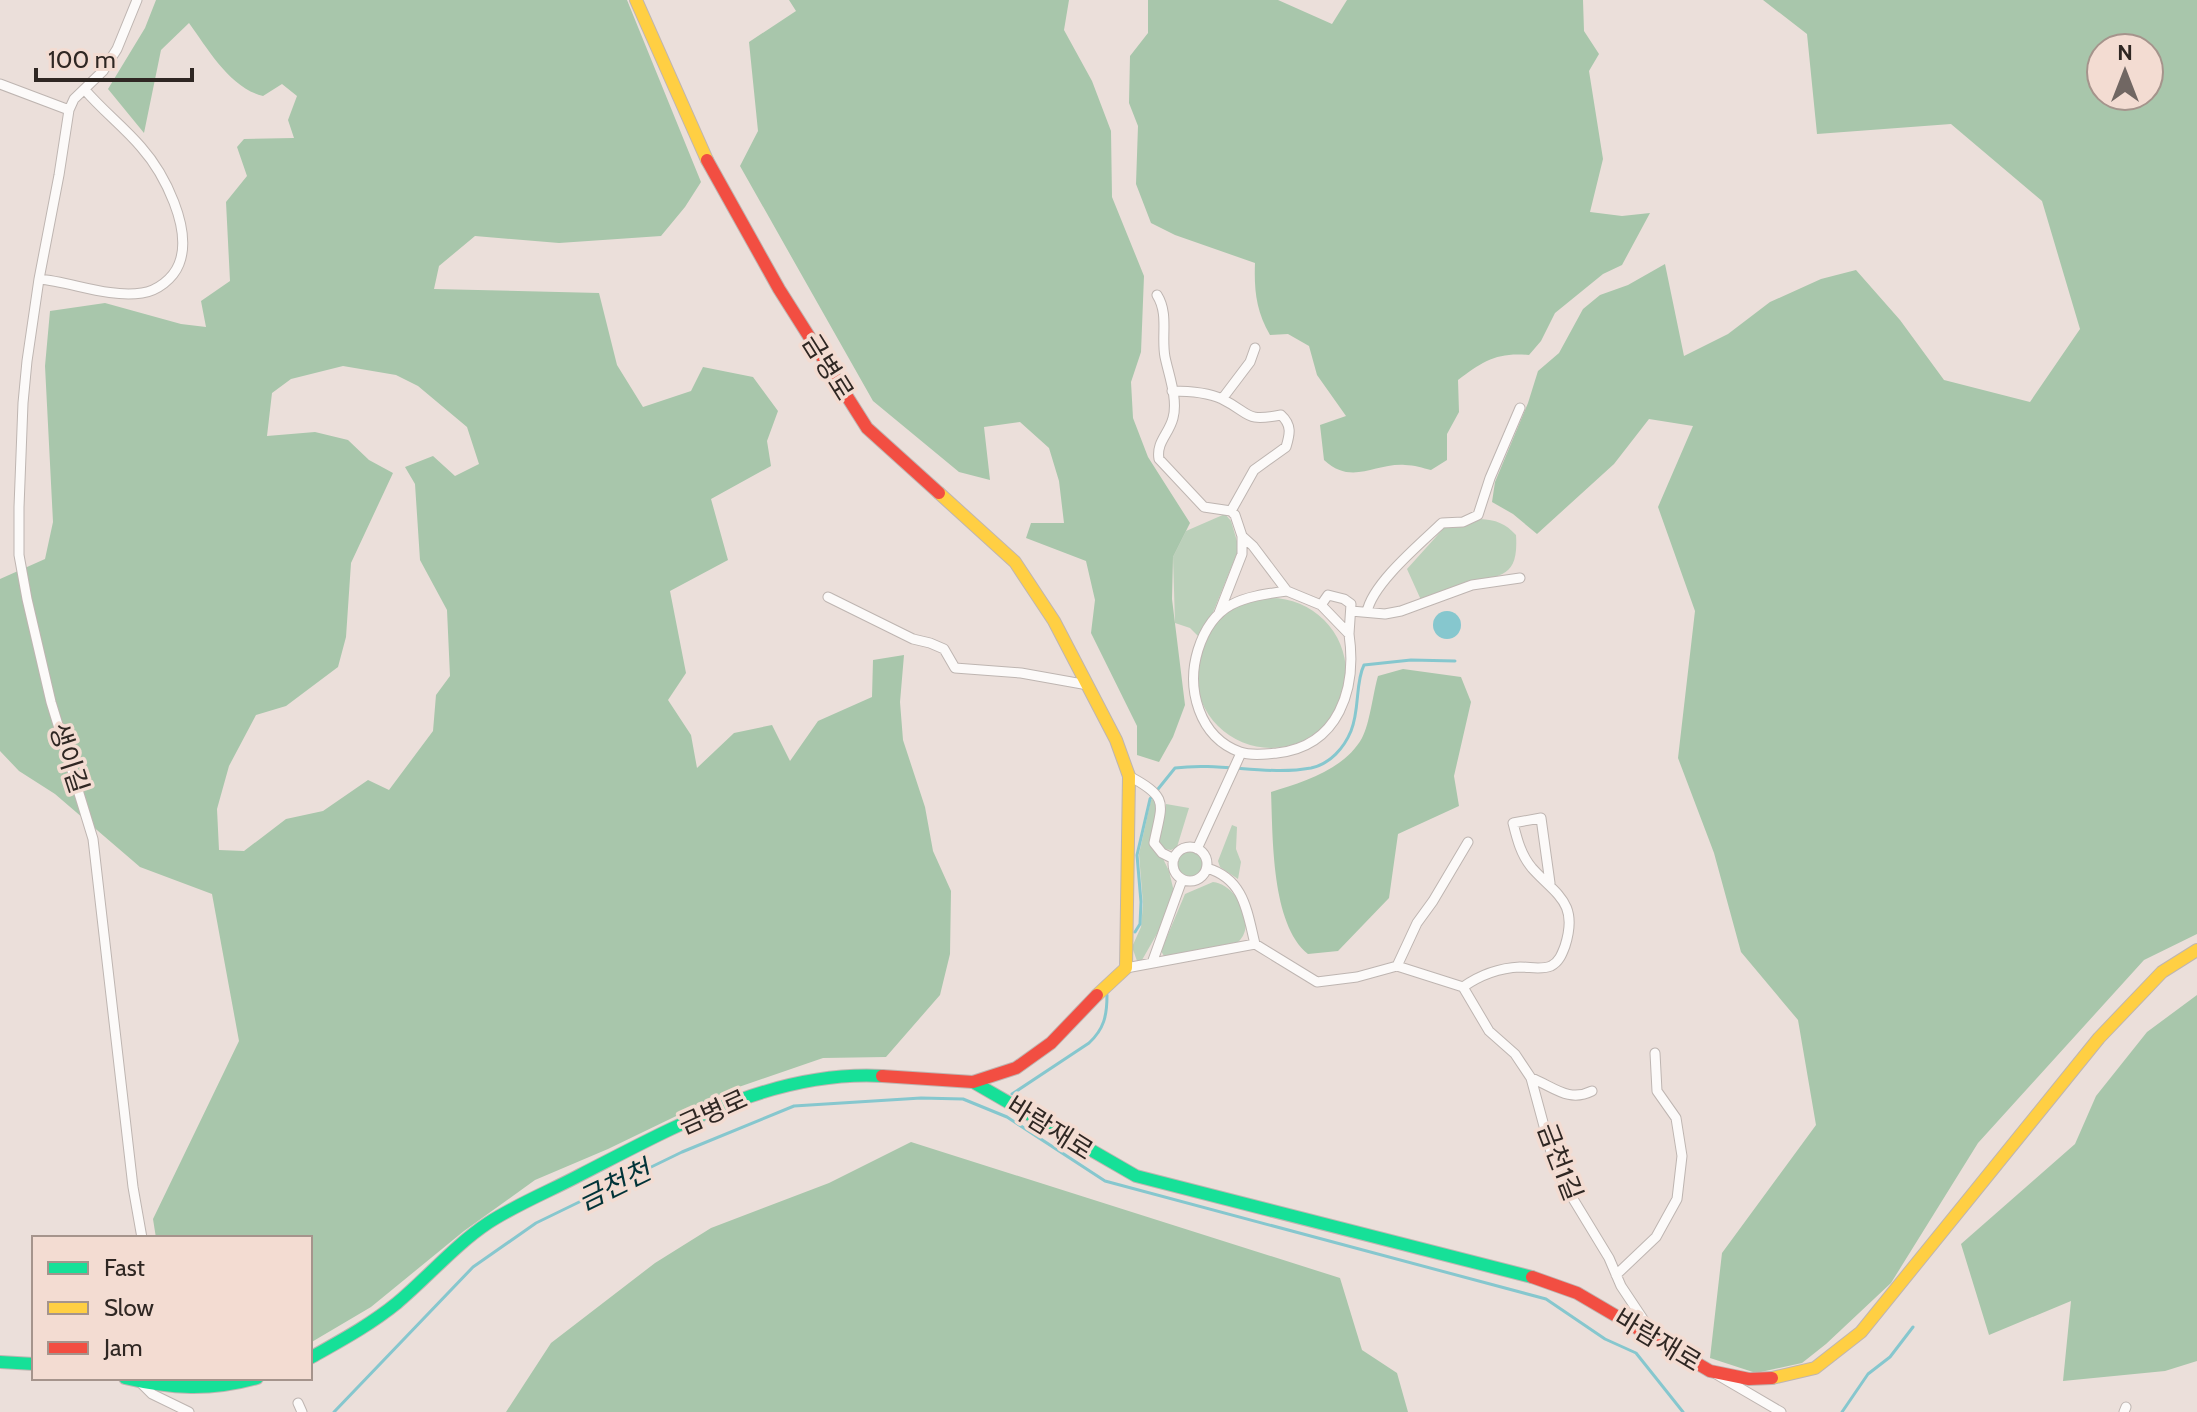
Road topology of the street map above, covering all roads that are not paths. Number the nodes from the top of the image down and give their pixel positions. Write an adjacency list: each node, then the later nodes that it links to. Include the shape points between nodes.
1 (137, 0): 4 (street, 생이길, via 117,49)
2 (636, 0): 22 (street, 금병로, via 699,145 779,289 867,428 1015,562)
3 (0, 84): 5 (street)
4 (85, 90): 5 (street, 생이길); 6 (street, via 153,163 179,215 181,258 172,276 144,293)
5 (69, 110): 6 (street, 생이길)
6 (39, 279): 41 (street, 생이길, via 23,403 19,555 51,702 93,839)
7 (1157, 295): 9 (street, via 1163,305)
8 (1255, 348): 10 (street)
9 (1172, 391): 10 (street); 12 (street, via 1173,418 1160,443 1159,459 1204,507)
10 (1222, 399): 12 (street, via 1257,420 1281,415 1290,432 1286,447 1254,470)
11 (1520, 408): 19 (street, via 1478,515 1442,523 1387,578 1368,601)
12 (1231, 511): 13 (street)
13 (1242, 536): 15 (street); 20 (street, via 1242,554)
14 (1520, 578): 19 (street, via 1472,585 1401,611)
15 (1287, 591): 17 (street); 20 (street, via 1247,596)
16 (828, 597): 22 (street, via 944,649 955,668)
17 (1321, 605): 18 (street, via 1328,595 1344,599); 21 (street)
18 (1351, 611): 19 (street); 21 (street)
19 (1367, 612)
20 (1219, 613): 23 (street, via 1205,630 1197,654 1194,697 1205,723)
21 (1349, 634): 23 (street, via 1345,699 1326,731 1300,748)
22 (1088, 685): 24 (street, 금병로)
23 (1240, 756): 26 (street)
24 (1129, 776): 27 (street, via 1155,793 1162,810 1154,843); 35 (street, 금병로)
25 (1468, 842): 34 (street, via 1417,923)
26 (1197, 849): 27 (street, via 1181,850); 28 (street)
27 (1174, 859): 29 (street, via 1175,873)
28 (1207, 868): 29 (street, via 1197,880); 31 (street, via 1241,892)
29 (1182, 880): 33 (street)
30 (1550, 883): 30 (street, via 1541,818 1513,823 1532,868); 36 (street, via 1568,915 1565,944 1556,963 1494,972)
31 (1255, 944): 33 (street); 34 (street, via 1317,982)
32 (2197, 950): 47 (street, 바람재로, via 2162,972 2099,1038 1846,1346 1815,1368 1771,1378)
33 (1152, 963): 35 (street)
34 (1397, 966): 36 (street)
35 (1121, 972): 39 (street, 금병로, via 1030,1060)
36 (1463, 987): 38 (street, 금천1길, via 1489,1031 1515,1054)
37 (1655, 1053): 42 (street, via 1657,1091 1676,1118 1682,1156 1677,1199 1656,1237)
38 (1531, 1078): 40 (street, via 1562,1094); 42 (street, 금천1길, via 1564,1184)
39 (973, 1082): 43 (street, 바람재로, via 1136,1176 1528,1276 1577,1293); 44 (street, 금병로, via 861,1075 749,1095 488,1223 397,1303)
40 (1592, 1091)
41 (142, 1236)
42 (1616, 1275): 43 (street, 금천1길)
43 (1657, 1340): 47 (street, 바람재로)
44 (312, 1357)
45 (0, 1362): 46 (street)
46 (32, 1364)
47 (1710, 1371): 52 (street)
48 (132, 1380): 50 (street)
49 (248, 1380): 50 (street, via 207,1389)
50 (140, 1382): 51 (street)
51 (189, 1412)
52 (1781, 1412)

